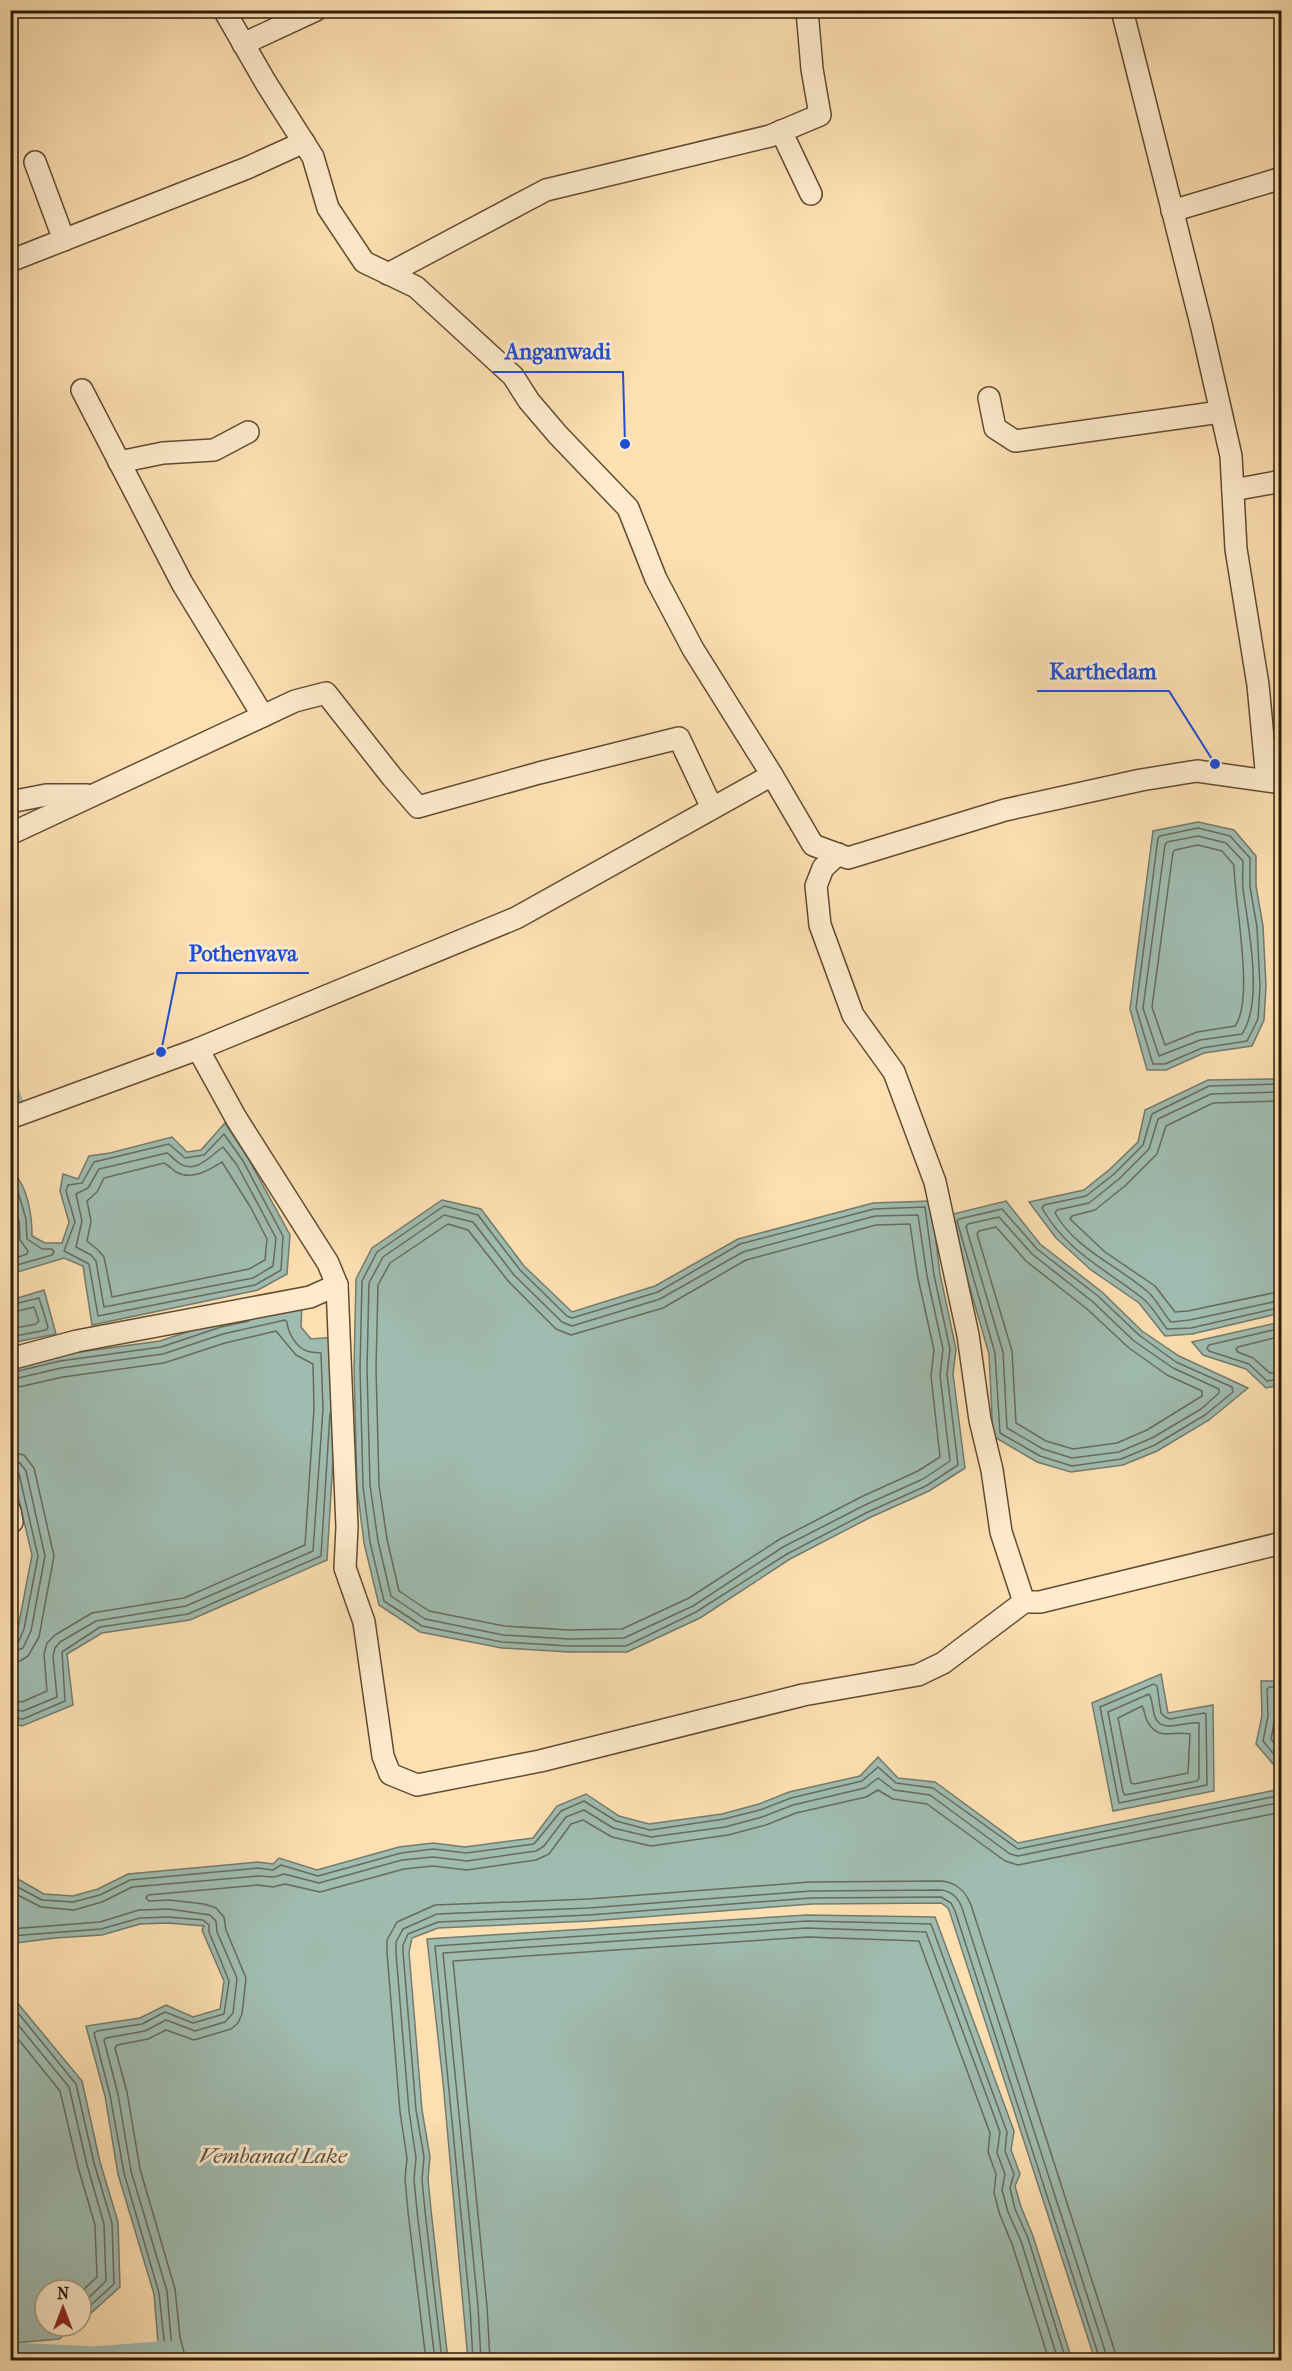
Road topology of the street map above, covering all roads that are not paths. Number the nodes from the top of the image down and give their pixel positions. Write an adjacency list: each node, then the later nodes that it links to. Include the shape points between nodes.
1 (224, 10): 5 (street)
2 (316, 10): 5 (street)
3 (807, 10): 6 (street, via 820,115)
4 (1122, 10): 11 (street)
5 (243, 44): 7 (street)
6 (781, 131): 10 (street); 14 (street, via 546,190)
7 (304, 142): 12 (street); 14 (street, via 313,157 328,208 364,262)
8 (35, 162): 12 (street)
9 (1281, 178): 11 (street)
10 (810, 194)
11 (1172, 211): 17 (street)
12 (64, 240): 13 (street)
13 (10, 261)
14 (388, 274): 23 (street, via 417,287 513,376 558,435 628,508 656,579 693,649)
15 (82, 390): 19 (street)
16 (989, 398): 17 (street, via 995,428 1015,441)
17 (1220, 412): 21 (street, via 1231,456)
18 (248, 432): 19 (street, via 214,450 163,453)
19 (119, 462): 22 (street, via 182,583)
20 (1281, 481): 21 (street)
21 (1233, 490): 24 (street, via 1236,549)
22 (263, 716): 25 (street); 27 (street, via 295,701 326,693 418,807 679,738)
23 (772, 775): 27 (street); 29 (street, via 813,844)
24 (1274, 781): 29 (street, via 1197,771 1141,780 1005,810 848,858)
25 (94, 795): 26 (street, via 46,795); 28 (street)
26 (10, 802)
27 (712, 808): 30 (street, via 516,918)
28 (10, 834)
29 (838, 854): 35 (street, via 823,868 816,886 820,925 853,1015 894,1072 935,1182 968,1335 1001,1532)
30 (198, 1049): 31 (street); 32 (street, via 236,1118 328,1263)
31 (10, 1118)
32 (338, 1286): 33 (street, via 310,1297 77,1341); 35 (street, via 345,1568 364,1622 383,1756 390,1774 417,1785 540,1761 803,1695 918,1675 943,1663)
33 (10, 1359)
34 (1281, 1543): 35 (street, via 1040,1602)
35 (1024, 1602)

